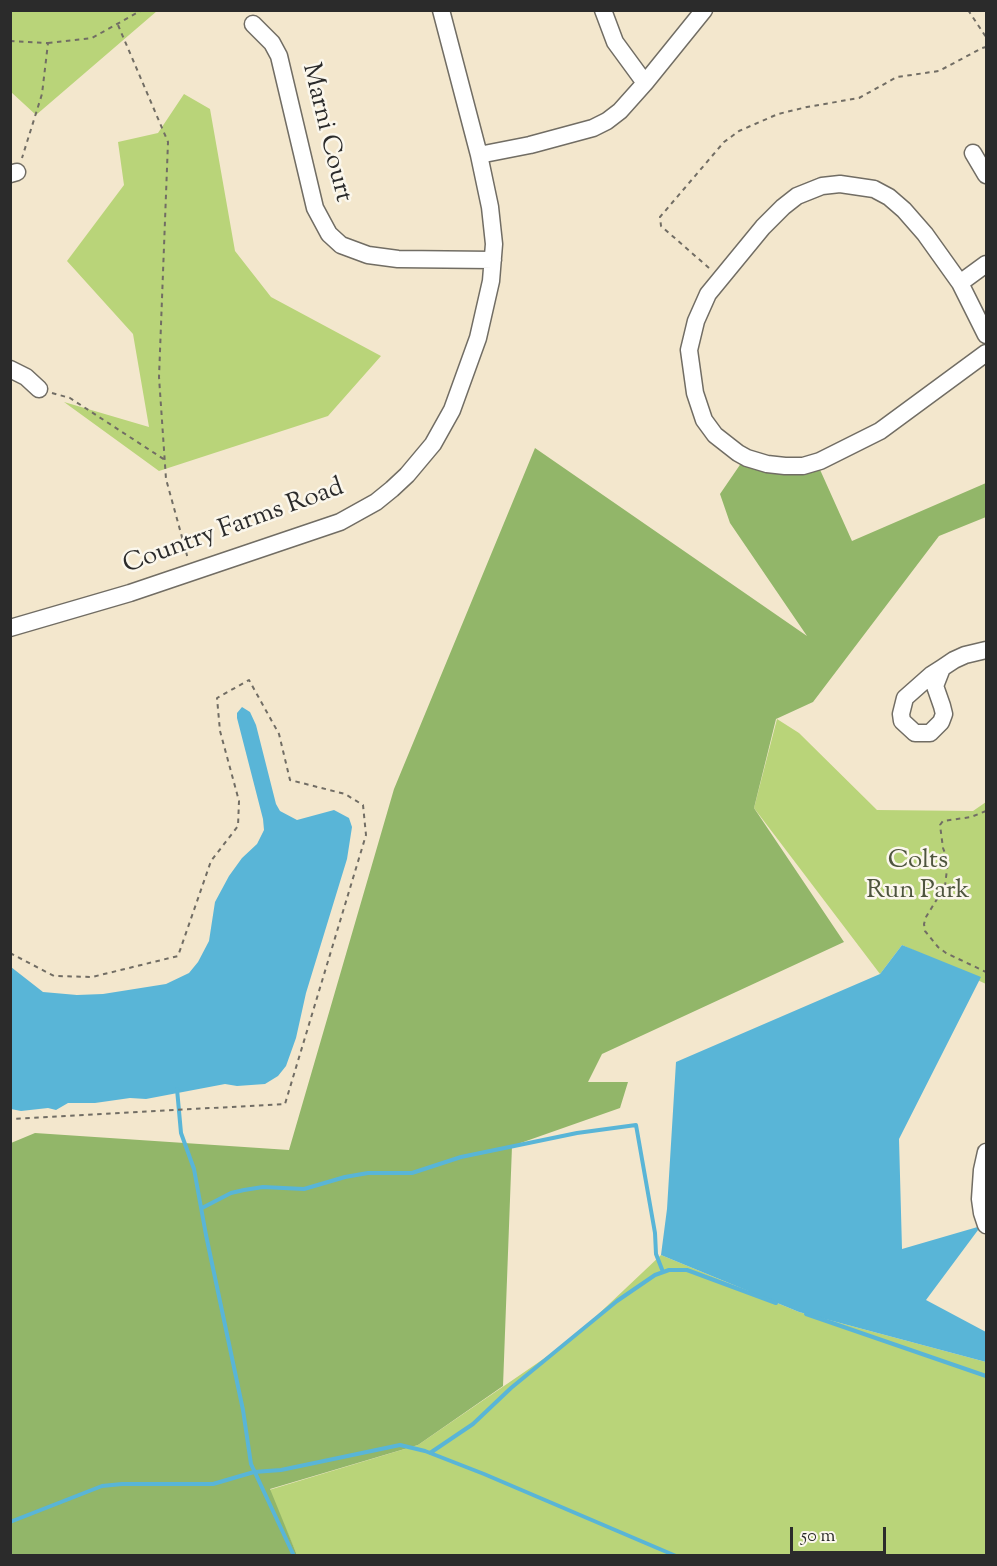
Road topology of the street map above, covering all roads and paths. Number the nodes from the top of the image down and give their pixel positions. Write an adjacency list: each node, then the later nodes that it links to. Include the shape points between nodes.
1 (142, 10): 7 (path)
2 (441, 10): 14 (street, Country Farms Road)
3 (603, 10): 12 (street, via 615,42)
4 (704, 10): 12 (street)
5 (969, 10): 8 (path)
6 (253, 24): 17 (street, Marni Court, via 279,56 315,208 329,234 347,248 375,256)
7 (118, 25): 10 (path, via 93,38); 25 (path, via 168,142 159,377)
8 (987, 37)
9 (10, 41): 10 (path)
10 (48, 43): 15 (path, via 42,94)
11 (987, 47): 19 (path, via 939,71 897,77 859,98 778,114 724,142 660,217 661,226)
12 (645, 83): 14 (street, via 620,111 593,128)
13 (973, 153): 16 (street)
14 (479, 156): 17 (street, Country Farms Road, via 493,226)
15 (14, 173)
16 (987, 175)
17 (493, 260): 27 (street, Country Farms Road, via 483,319 452,410 421,460 376,502 320,529 130,593)
18 (987, 264): 20 (street)
19 (720, 278): 20 (street, via 790,201 813,188 840,184 874,189 897,203 919,225); 22 (street, via 704,302 690,340 693,384 704,420 715,435 757,462 802,466 827,458 888,426)
20 (960, 283): 21 (street)
21 (987, 335)
22 (987, 353)
23 (10, 369): 24 (street)
24 (39, 389): 25 (path, via 70,398)
25 (165, 460): 26 (path, via 166,479)
26 (188, 559)
27 (10, 628)
28 (987, 650): 29 (street, via 966,655)
29 (942, 668)
30 (987, 811): 32 (path, via 940,825 948,861 945,886 924,924 938,947)
31 (10, 953): 33 (path, via 54,976 92,977 178,956 211,861 238,826 239,801 220,731 217,698 249,680 279,734 290,780 345,794 363,805 366,835 285,1104)
32 (987, 972)
33 (10, 1119)
34 (987, 1152): 35 (street, via 980,1199)
35 (987, 1225)

